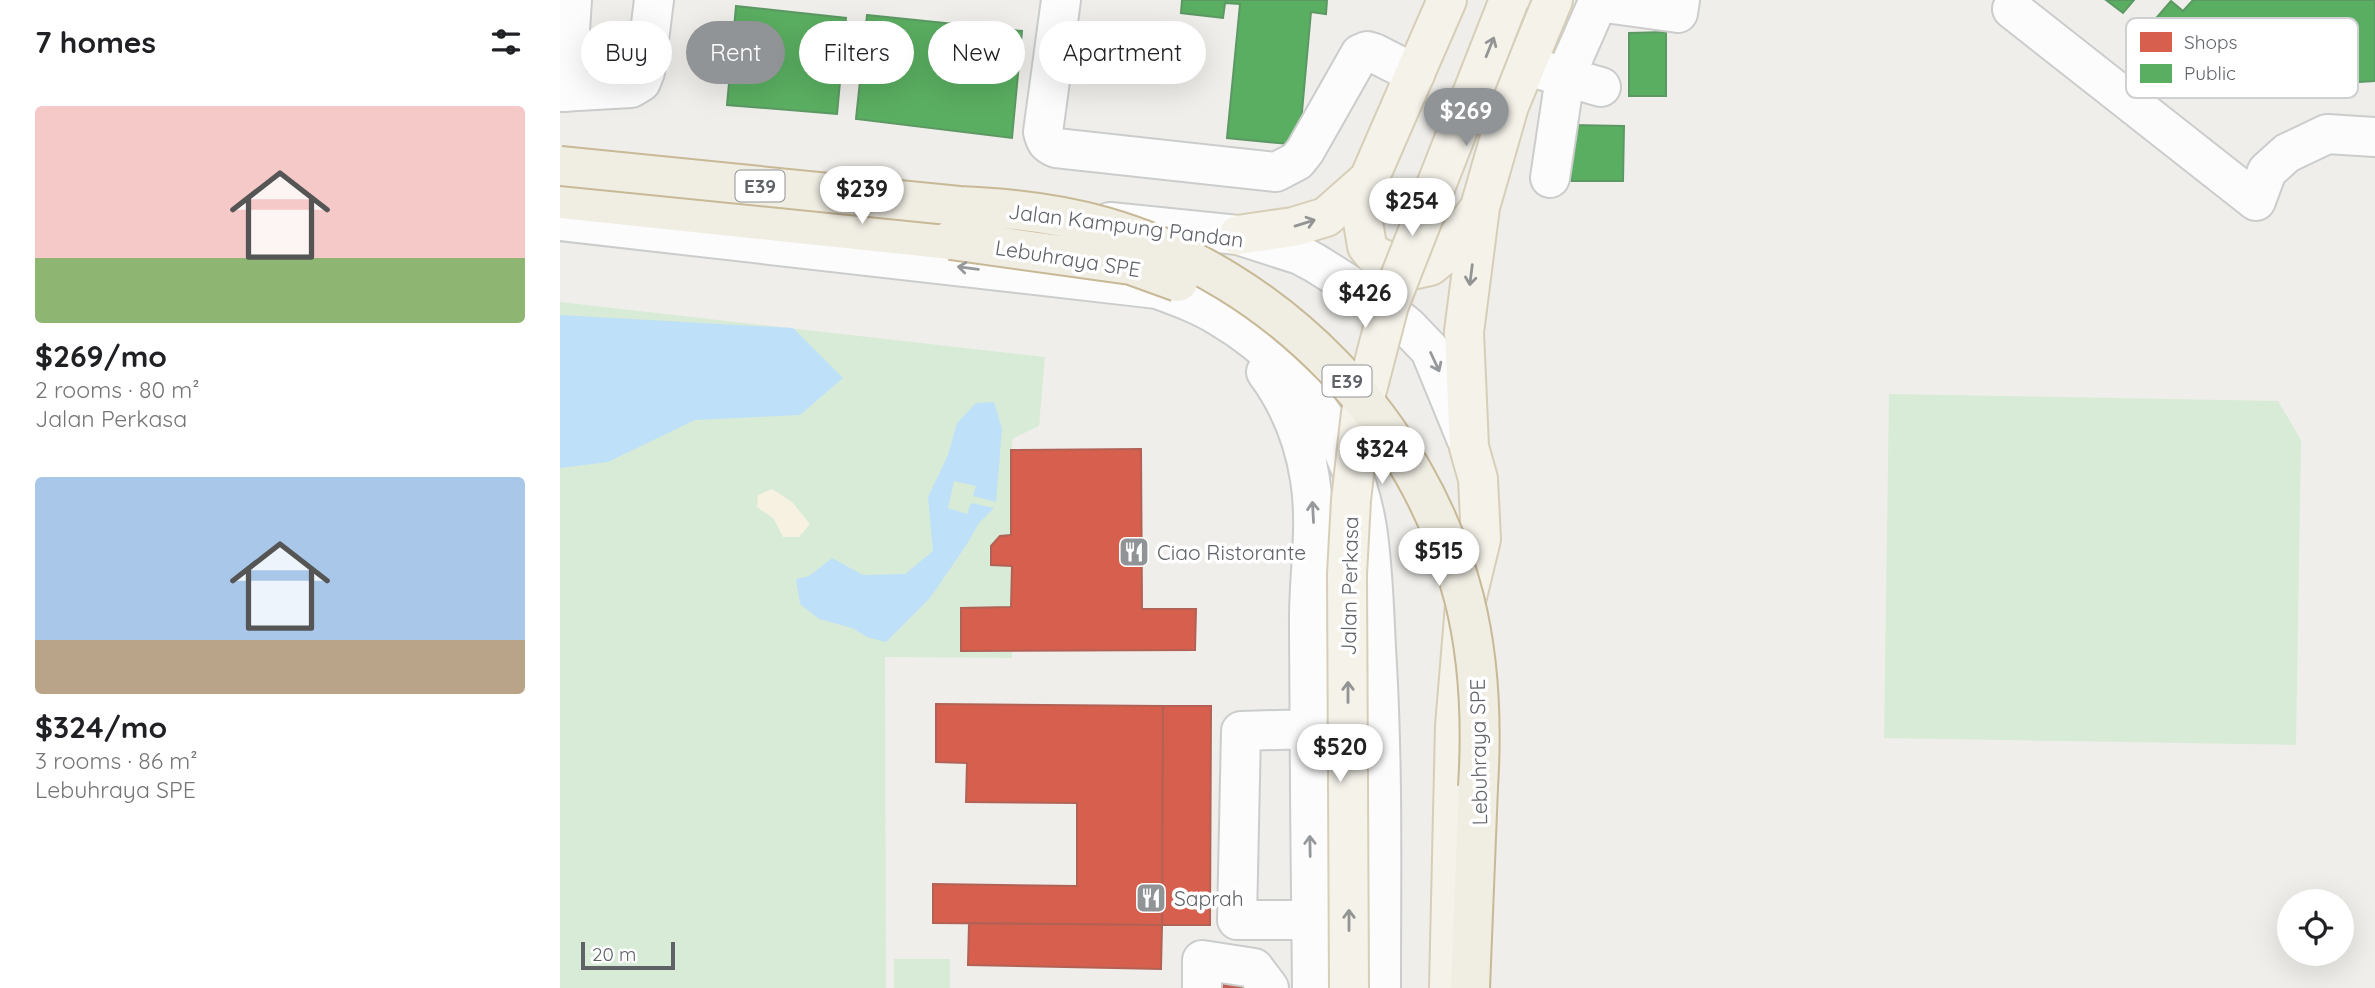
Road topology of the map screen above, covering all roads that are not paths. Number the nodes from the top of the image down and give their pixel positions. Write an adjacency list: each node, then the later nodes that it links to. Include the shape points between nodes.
1 (572, 0): 13 (street)
2 (654, 0): 13 (street, via 641,82 631,88)
3 (1060, 0): 11 (street, via 1044,132 1044,139 1056,148 1276,172 1305,151 1360,54 1374,53)
4 (1447, 0): 11 (main road)
5 (1509, 0): 30 (main road, Jalan Perkasa, one-way to 5, bridge, via 1347,574 1361,413 1389,304)
6 (1553, 0): 10 (main road)
7 (1680, 0): 8 (street, via 1678,13)
8 (1598, 1): 12 (street)
9 (2012, 9): 14 (street, via 2256,201 2267,171 2287,153 2327,134)
10 (1526, 65): 12 (street); 19 (main road, via 1509,106)
11 (1415, 74): 17 (main road)
12 (1583, 82): 16 (street)
13 (563, 92)
14 (2375, 137)
15 (560, 166): 21 (street, Jalan Kampung Pandan); 25 (highway, Lebuhraya SPE / E39, bridge, via 1058,216 1153,244 1241,290 1319,351 1353,388 1402,455 1431,508 1460,586 1474,644 1481,739)
16 (1550, 178)
17 (1369, 179): 19 (main road, via 1362,216 1367,246 1375,256 1412,270 1430,266 1446,253); 21 (main road, one-way to 17, via 1326,217)
18 (560, 199): 25 (highway, Lebuhraya SPE / E39, bridge, via 951,240 1131,265 1199,291 1262,328 1304,362 1357,418 1404,492 1422,532 1446,616)
19 (1480, 207): 23 (main road, one-way to 23, via 1464,332)
20 (560, 221): 22 (street, one-way to 20)
21 (1238, 235): 23 (street, Jalan Kampung Pandan, one-way to 23, via 1315,263 1408,327 1430,350)
22 (1157, 289): 24 (street, one-way to 22, via 1297,614 1314,511 1302,443 1275,384 1255,358 1207,315); 31 (street, via 1228,322 1273,356 1318,407 1350,466 1370,552 1381,737)
23 (1469, 447): 32 (main road, Jalan Kampung Pandan, via 1478,479 1481,538 1465,605 1455,726)
24 (1309, 729): 26 (street, one-way to 24); 26 (street, via 1241,731 1237,920)
25 (1469, 797): 32 (highway); 33 (highway, Lebuhraya SPE / E39); 34 (highway); 35 (highway, Lebuhraya SPE / E39)
26 (1311, 920): 29 (street)
27 (1202, 988): 28 (street, via 1202,960 1254,968)
28 (1269, 988)
29 (1312, 988)
30 (1349, 988)
31 (1381, 988)
32 (1450, 988)
33 (1457, 988)
34 (1470, 988)
35 (1480, 988)

